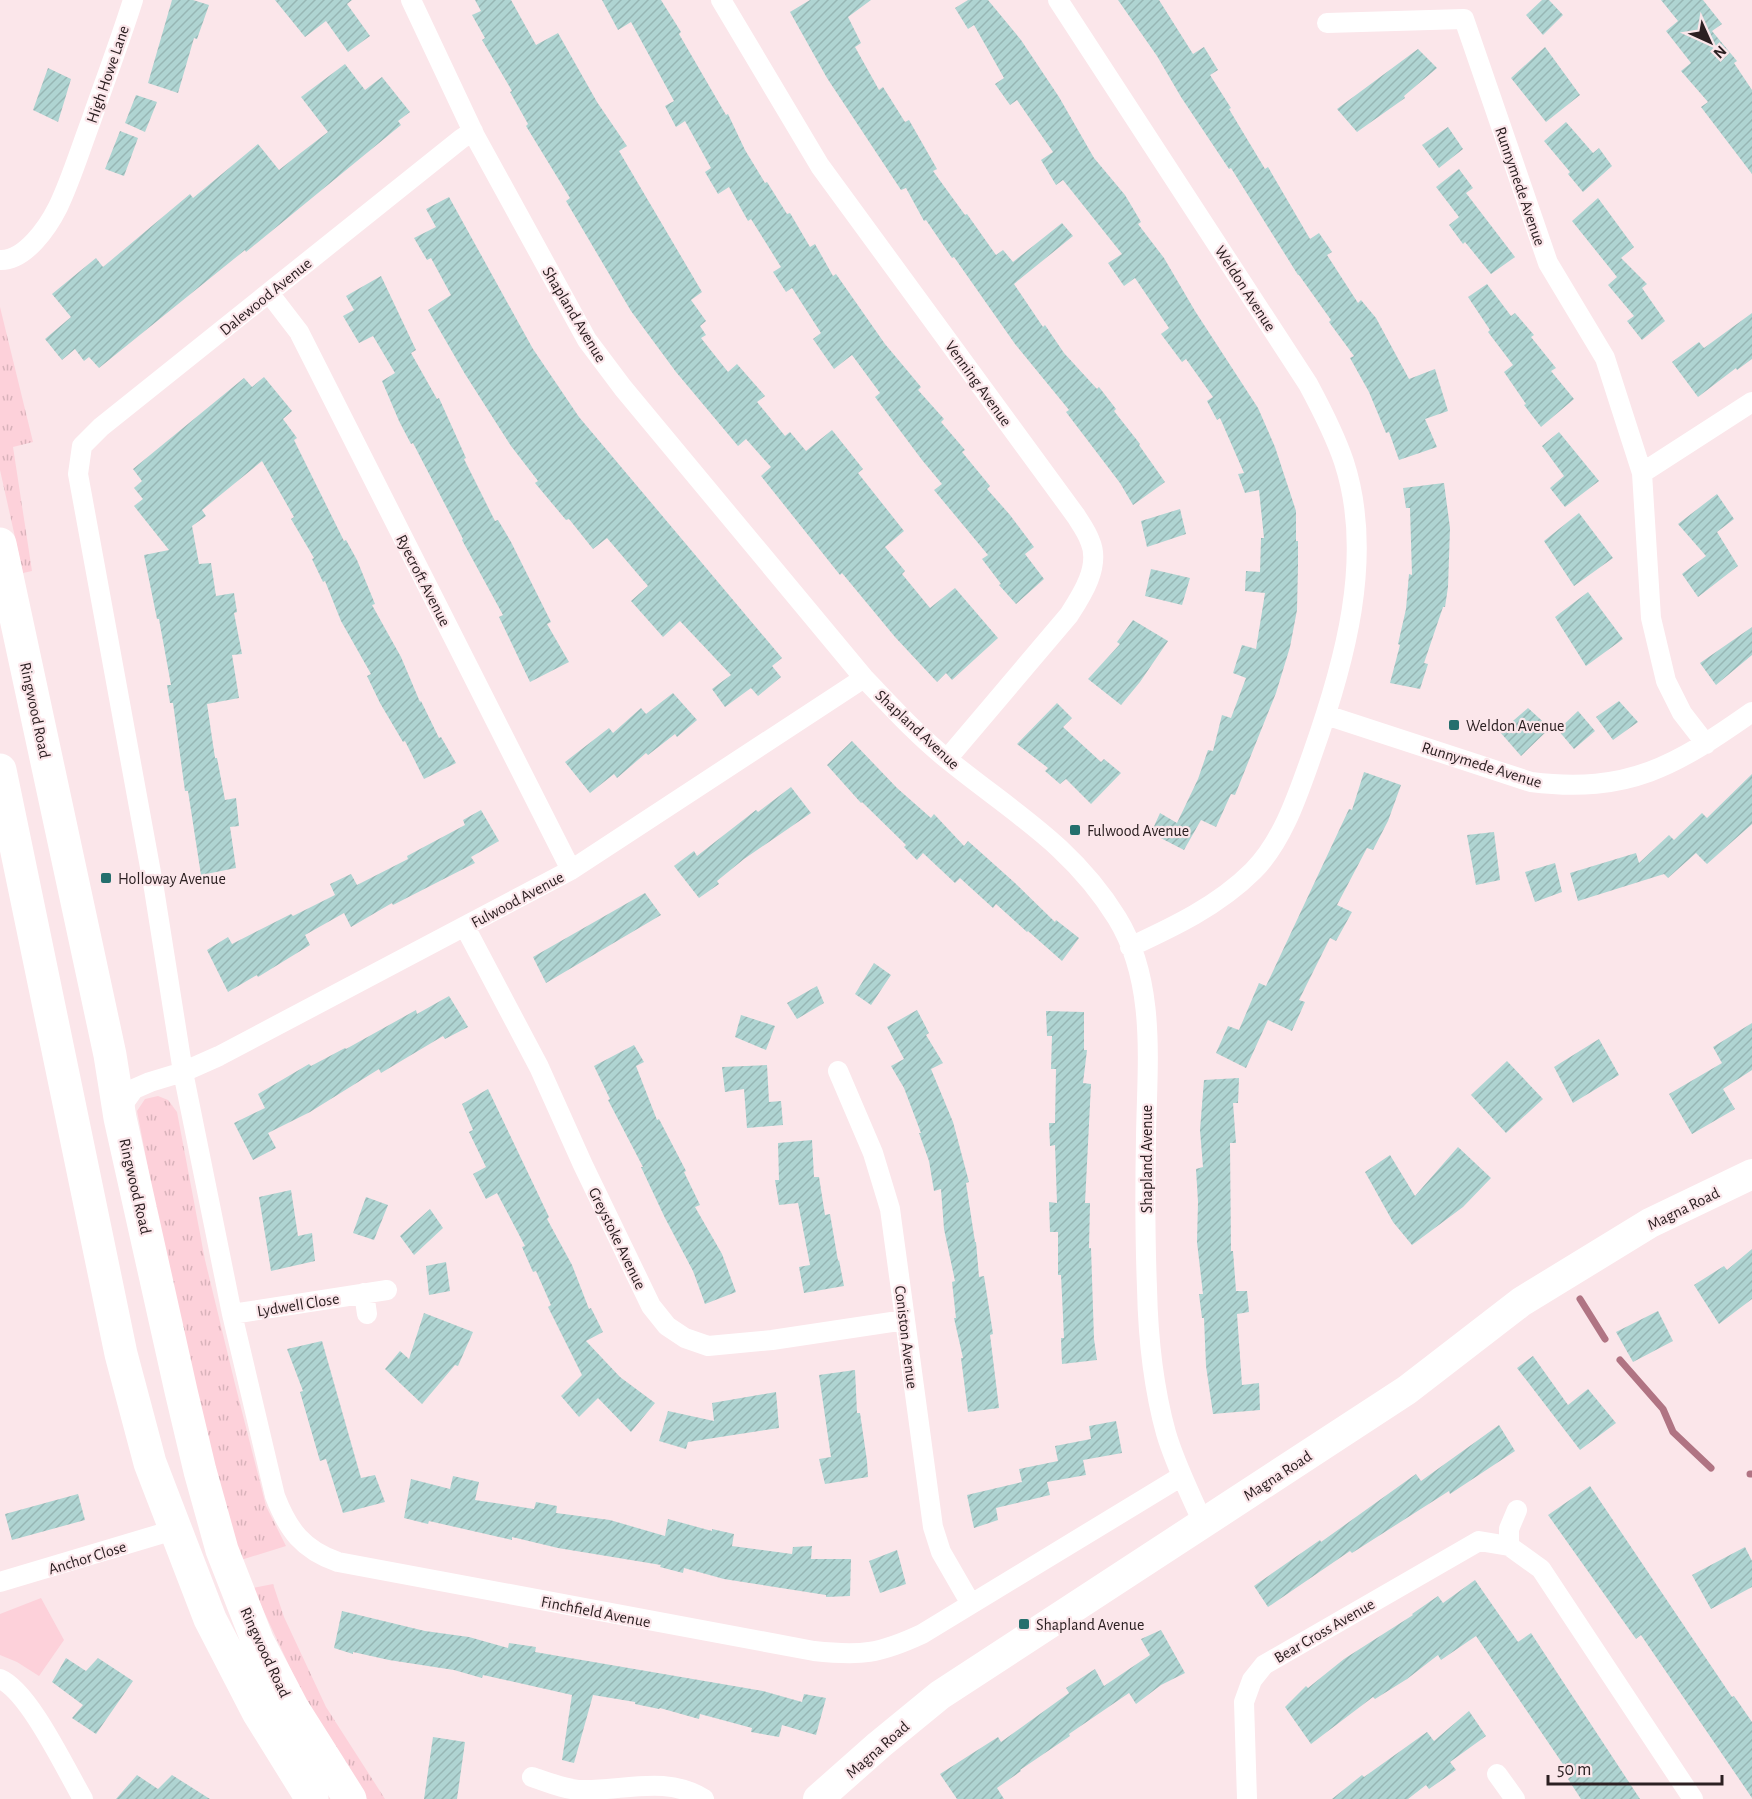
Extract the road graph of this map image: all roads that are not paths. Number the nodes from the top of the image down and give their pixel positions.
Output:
1 (133, 0) edge
2 (411, 0) edge
3 (721, 0) edge
4 (1058, 0) edge
5 (1327, 23) dead end
6 (473, 131) junction
7 (0, 260) edge
8 (269, 293) junction
9 (1752, 402) edge
10 (1642, 473) junction
11 (0, 544) edge
12 (864, 678) junction
13 (1752, 712) edge
14 (1326, 715) junction
15 (1706, 744) junction
16 (947, 759) junction
17 (0, 770) edge
18 (571, 870) junction
19 (465, 927) junction
20 (1130, 947) junction
21 (110, 1055) junction
22 (838, 1071) dead end
23 (183, 1072) junction
24 (150, 1082) junction
25 (120, 1118) junction
26 (1752, 1174) edge
27 (387, 1290) dead end
28 (364, 1293) junction
29 (232, 1314) junction
30 (367, 1314) dead end
31 (905, 1320) junction
32 (1182, 1476) junction
33 (1517, 1510) dead end
34 (1203, 1523) junction
35 (174, 1530) junction
36 (1509, 1546) junction
37 (0, 1582) edge
38 (971, 1604) junction
39 (0, 1679) edge
40 (1497, 1774) dead end
41 (532, 1777) dead end
42 (578, 1795) edge
43 (832, 1795) edge
44 (1510, 1798) edge
45 (83, 1799) edge
46 (312, 1799) edge
47 (350, 1799) edge
48 (704, 1799) edge
49 (1247, 1799) edge
50 (1693, 1799) edge

1 - 7 street, High Howe Lane
2 - 6 street, Shapland Avenue
3 - 16 street, Venning Avenue
4 - 14 street, Weldon Avenue
5 - 10 street, Runnymede Avenue
6 - 8 street, Dalewood Avenue
6 - 12 street, Shapland Avenue
8 - 18 street, Ryecroft Avenue
8 - 23 street, Dalewood Avenue
9 - 10 street
10 - 15 street, Runnymede Avenue
11 - 21 highway, Ringwood Road
12 - 16 street, Shapland Avenue
12 - 18 street, Fulwood Avenue
13 - 15 street, Runnymede Avenue
14 - 15 street, Runnymede Avenue
14 - 20 street, Weldon Avenue
16 - 20 street, Shapland Avenue
17 - 35 highway, Ringwood Road
18 - 19 street, Fulwood Avenue
19 - 23 street, Fulwood Avenue
19 - 31 street, Greystoke Avenue
20 - 32 street, Shapland Avenue
21 - 24 street
21 - 25 highway, Ringwood Road
22 - 31 street, Coniston Avenue
23 - 24 street, Fulwood Avenue
23 - 29 street
24 - 25 street, Fulwood Avenue
25 - 47 highway, Ringwood Road
26 - 34 main road, Magna Road
27 - 28 street, Lydwell Close
28 - 29 street, Lydwell Close
28 - 30 street
29 - 38 street, Finchfield Avenue
31 - 38 street, Coniston Avenue
32 - 34 street, Shapland Avenue
32 - 38 street
33 - 36 street
34 - 43 main road, Magna Road
35 - 37 street, Anchor Close
35 - 46 highway, Ringwood Road
36 - 49 street, Bear Cross Avenue
36 - 50 street, Bear Cross Avenue
39 - 45 street
40 - 44 street
41 - 42 street
42 - 48 street

